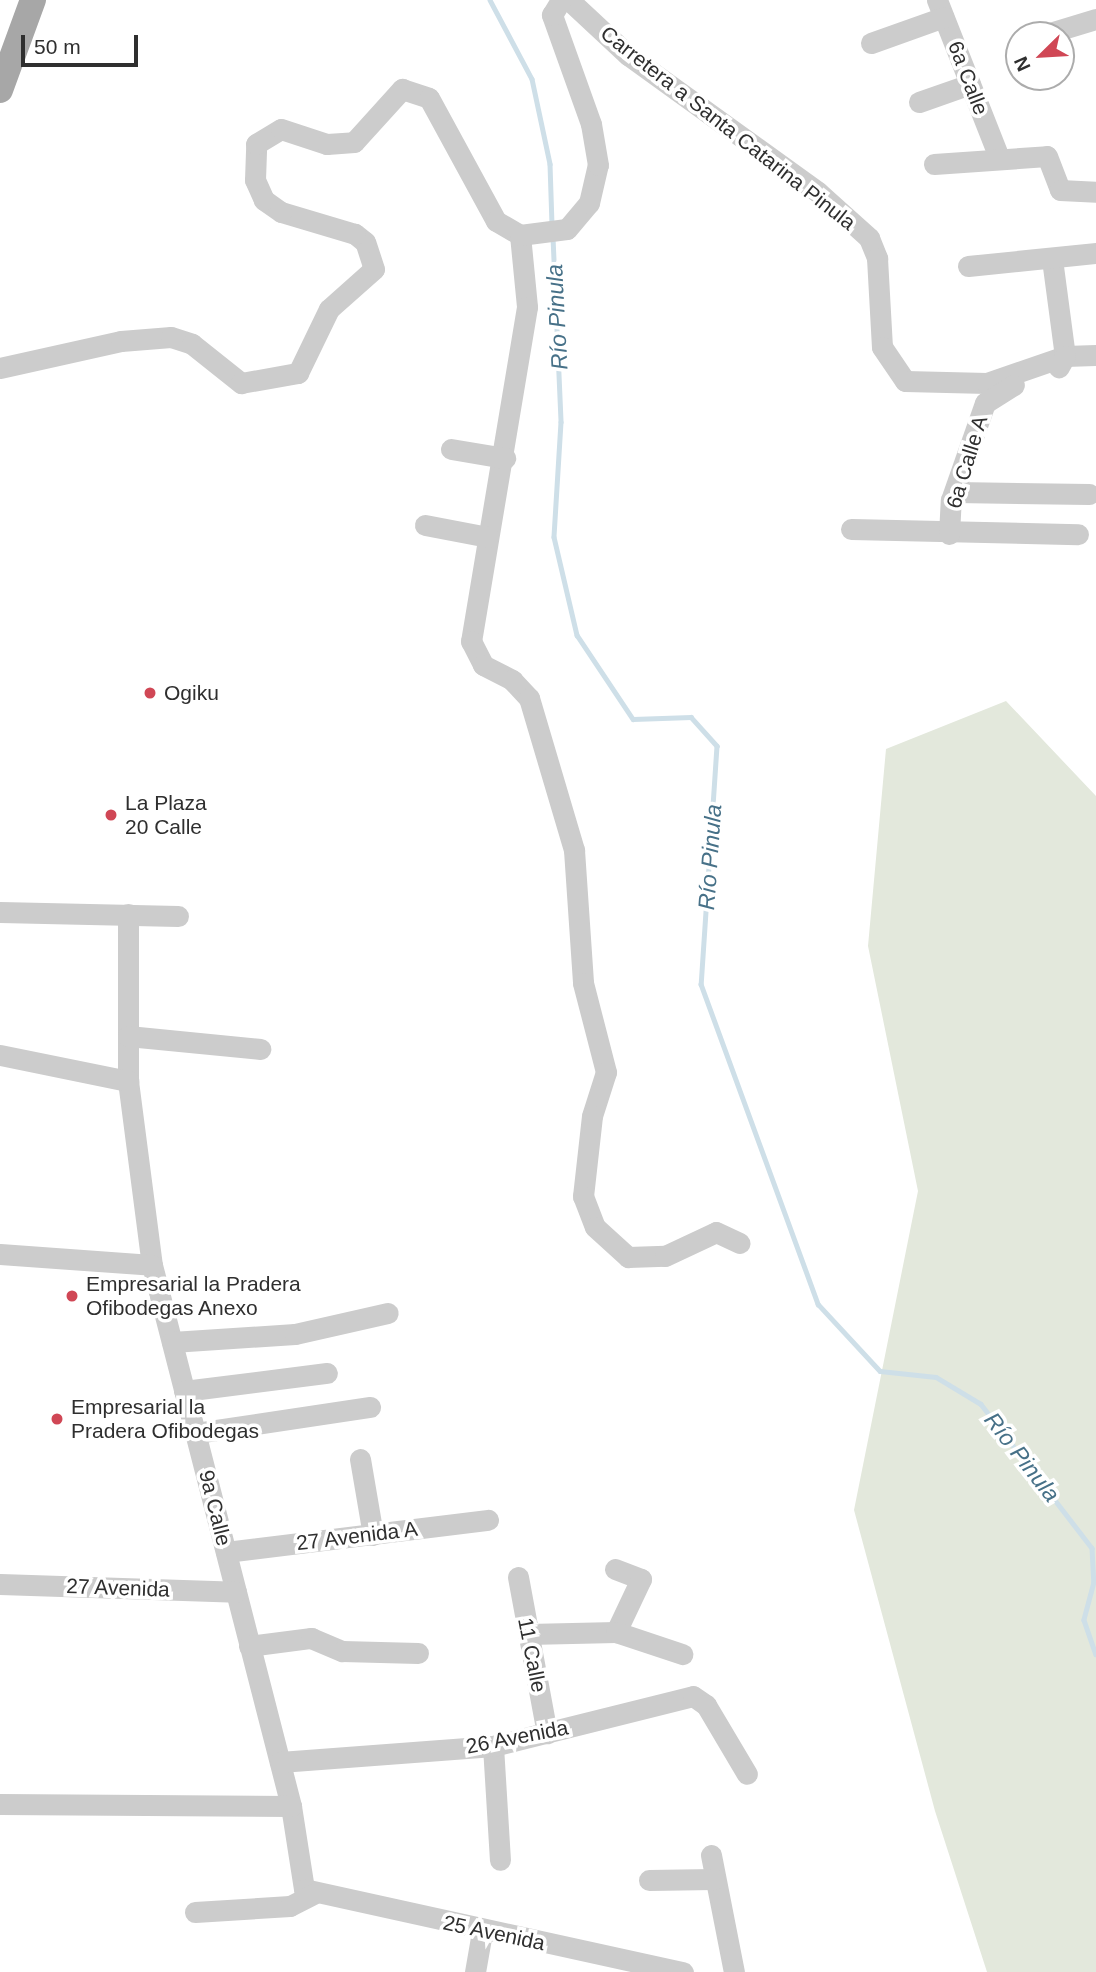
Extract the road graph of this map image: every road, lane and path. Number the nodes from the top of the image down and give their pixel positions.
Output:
1 (33, 0) edge
2 (561, 0) edge
3 (569, 0) edge
4 (940, 9) edge
5 (1096, 19) edge
6 (1075, 25) edge
7 (872, 43) dead end
8 (970, 84) junction
9 (0, 90) edge
10 (919, 102) dead end
11 (999, 157) junction
12 (934, 164) dead end
13 (1096, 192) edge
14 (528, 234) junction
15 (1096, 253) edge
16 (1052, 259) junction
17 (968, 266) dead end
18 (1096, 355) edge
19 (1065, 356) junction
20 (0, 368) edge
21 (451, 449) dead end
22 (505, 458) junction
23 (954, 492) junction
24 (1089, 494) dead end
25 (425, 525) dead end
26 (850, 529) dead end
27 (949, 534) junction
28 (1078, 534) dead end
29 (488, 537) junction
30 (0, 912) edge
31 (128, 914) junction
32 (178, 916) dead end
33 (128, 1036) junction
34 (260, 1049) dead end
35 (0, 1055) edge
36 (128, 1081) junction
37 (740, 1243) dead end
38 (0, 1254) edge
39 (152, 1265) junction
40 (387, 1313) dead end
41 (172, 1342) junction
42 (327, 1373) dead end
43 (184, 1391) junction
44 (369, 1407) dead end
45 (196, 1433) junction
46 (360, 1459) dead end
47 (488, 1520) dead end
48 (373, 1535) junction
49 (226, 1552) junction
50 (615, 1569) dead end
51 (518, 1577) dead end
52 (0, 1584) edge
53 (236, 1592) junction
54 (616, 1632) junction
55 (528, 1634) junction
56 (249, 1646) junction
57 (418, 1653) dead end
58 (682, 1654) dead end
59 (547, 1733) junction
60 (493, 1746) junction
61 (279, 1762) junction
62 (747, 1774) dead end
63 (0, 1804) edge
64 (291, 1806) junction
65 (711, 1854) dead end
66 (500, 1860) dead end
67 (714, 1879) junction
68 (649, 1880) dead end
69 (310, 1892) junction
70 (195, 1912) dead end
71 (482, 1932) junction
72 (475, 1972) edge
73 (683, 1972) edge
74 (734, 1972) edge

1 - 9 main road
2 - 14 street
3 - 19 street, Carretera a Santa Catarina Pinula
4 - 7 street
4 - 8 street, 6a Calle
5 - 6 street
8 - 10 street
8 - 11 street, 6a Calle
11 - 12 street
11 - 13 street
14 - 20 street
14 - 22 street
15 - 16 street
16 - 17 street
16 - 19 street
18 - 19 street, Carretera a Santa Catarina Pinula
19 - 23 street, 6a Calle A
21 - 22 street
22 - 29 street
23 - 24 street
23 - 27 street, 6a Calle A
25 - 29 street
26 - 27 street
27 - 28 street
29 - 37 street
30 - 31 street
31 - 32 street
31 - 33 street, 9a Calle
33 - 34 street
33 - 36 street, 9a Calle
35 - 36 street
36 - 39 street, 9a Calle
38 - 39 street
39 - 41 street, 9a Calle
40 - 41 street
41 - 43 street, 9a Calle
42 - 43 street
43 - 45 street, 9a Calle
44 - 45 street
45 - 49 street, 9a Calle
46 - 48 street
47 - 48 street, 27 Avenida A
48 - 49 street, 27 Avenida A
49 - 53 street, 9a Calle
50 - 54 street
51 - 55 street, 11 Calle
52 - 53 street, 27 Avenida
53 - 56 street, 9a Calle
54 - 55 street
54 - 58 street
55 - 59 street, 11 Calle
56 - 57 street
56 - 61 street, 9a Calle
59 - 60 street, 26 Avenida
59 - 62 street, 26 Avenida
60 - 61 street, 26 Avenida
60 - 66 street
61 - 64 street, 9a Calle
63 - 64 street
64 - 69 street, 9a Calle
65 - 67 street
67 - 68 street
67 - 74 street
69 - 70 street
69 - 71 street, 25 Avenida
71 - 72 street
71 - 73 street, 25 Avenida

